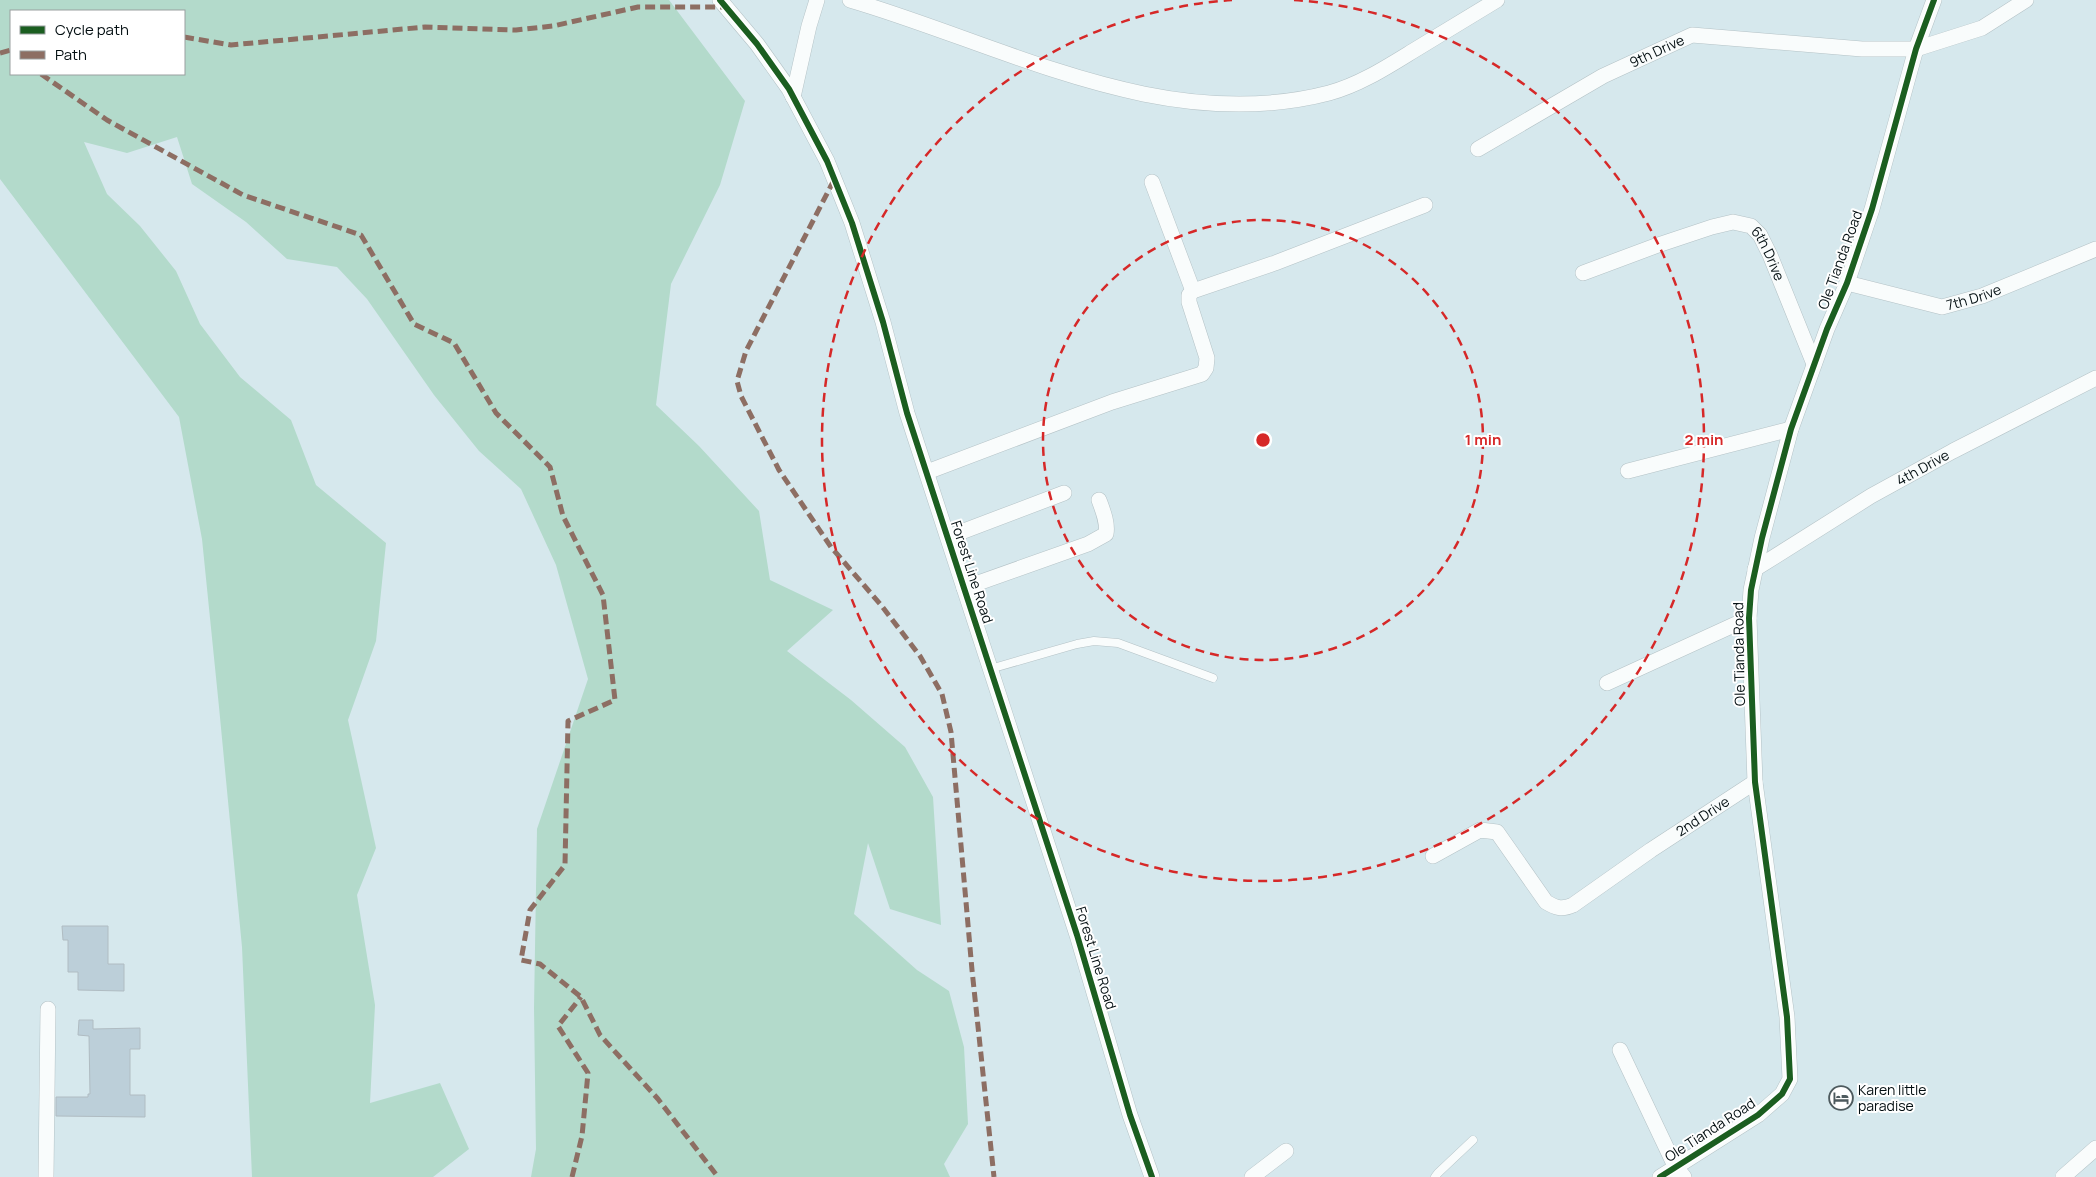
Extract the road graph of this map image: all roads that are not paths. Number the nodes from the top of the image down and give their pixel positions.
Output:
1 (720, 0) edge
2 (817, 0) edge
3 (850, 0) edge
4 (1497, 0) edge
5 (1934, 0) edge
6 (2026, 0) edge
7 (1916, 49) junction
8 (793, 98) junction
9 (1478, 149) dead end
10 (1152, 182) dead end
11 (1425, 204) dead end
12 (2096, 249) edge
13 (1583, 273) dead end
14 (1847, 283) junction
15 (1193, 291) junction
16 (1814, 364) junction
17 (2096, 378) edge
18 (1791, 429) junction
19 (1628, 471) dead end
20 (927, 472) junction
21 (1064, 493) dead end
22 (1099, 500) dead end
23 (948, 537) junction
24 (1755, 569) junction
25 (964, 588) junction
26 (1749, 618) junction
27 (990, 669) junction
28 (1214, 678) dead end
29 (1607, 683) dead end
30 (1755, 782) junction
31 (1433, 856) dead end
32 (48, 1009) dead end
33 (1620, 1050) dead end
34 (1473, 1140) dead end
35 (2096, 1148) edge
36 (1286, 1151) dead end
37 (1680, 1172) edge
38 (46, 1177) edge
39 (1152, 1177) edge
40 (1252, 1177) edge
41 (1435, 1177) edge
42 (1660, 1177) edge
43 (2063, 1177) edge

1 - 8 street, Forest Line Road
2 - 8 street
3 - 4 street
5 - 7 street, Ole Tianda Road
6 - 7 street, 9th Drive
7 - 9 street, 9th Drive
7 - 14 street, Ole Tianda Road
8 - 20 street, Forest Line Road
10 - 15 street
11 - 15 street
12 - 14 street, 7th Drive
13 - 16 street, 6th Drive
14 - 16 street, Ole Tianda Road
15 - 20 street
16 - 18 street, Ole Tianda Road
17 - 24 street, 4th Drive
18 - 19 street
18 - 24 street, Ole Tianda Road
20 - 23 street, Forest Line Road
21 - 23 street
22 - 25 street
23 - 25 street, Forest Line Road
24 - 26 street, Ole Tianda Road
25 - 27 street, Forest Line Road
26 - 29 street
26 - 30 street, Ole Tianda Road
27 - 28 lane
27 - 39 street, Forest Line Road
30 - 31 street, 2nd Drive
30 - 37 street, Ole Tianda Road
32 - 38 street
33 - 37 street
34 - 41 lane
35 - 43 street
36 - 40 street
37 - 42 street, Ole Tianda Road

